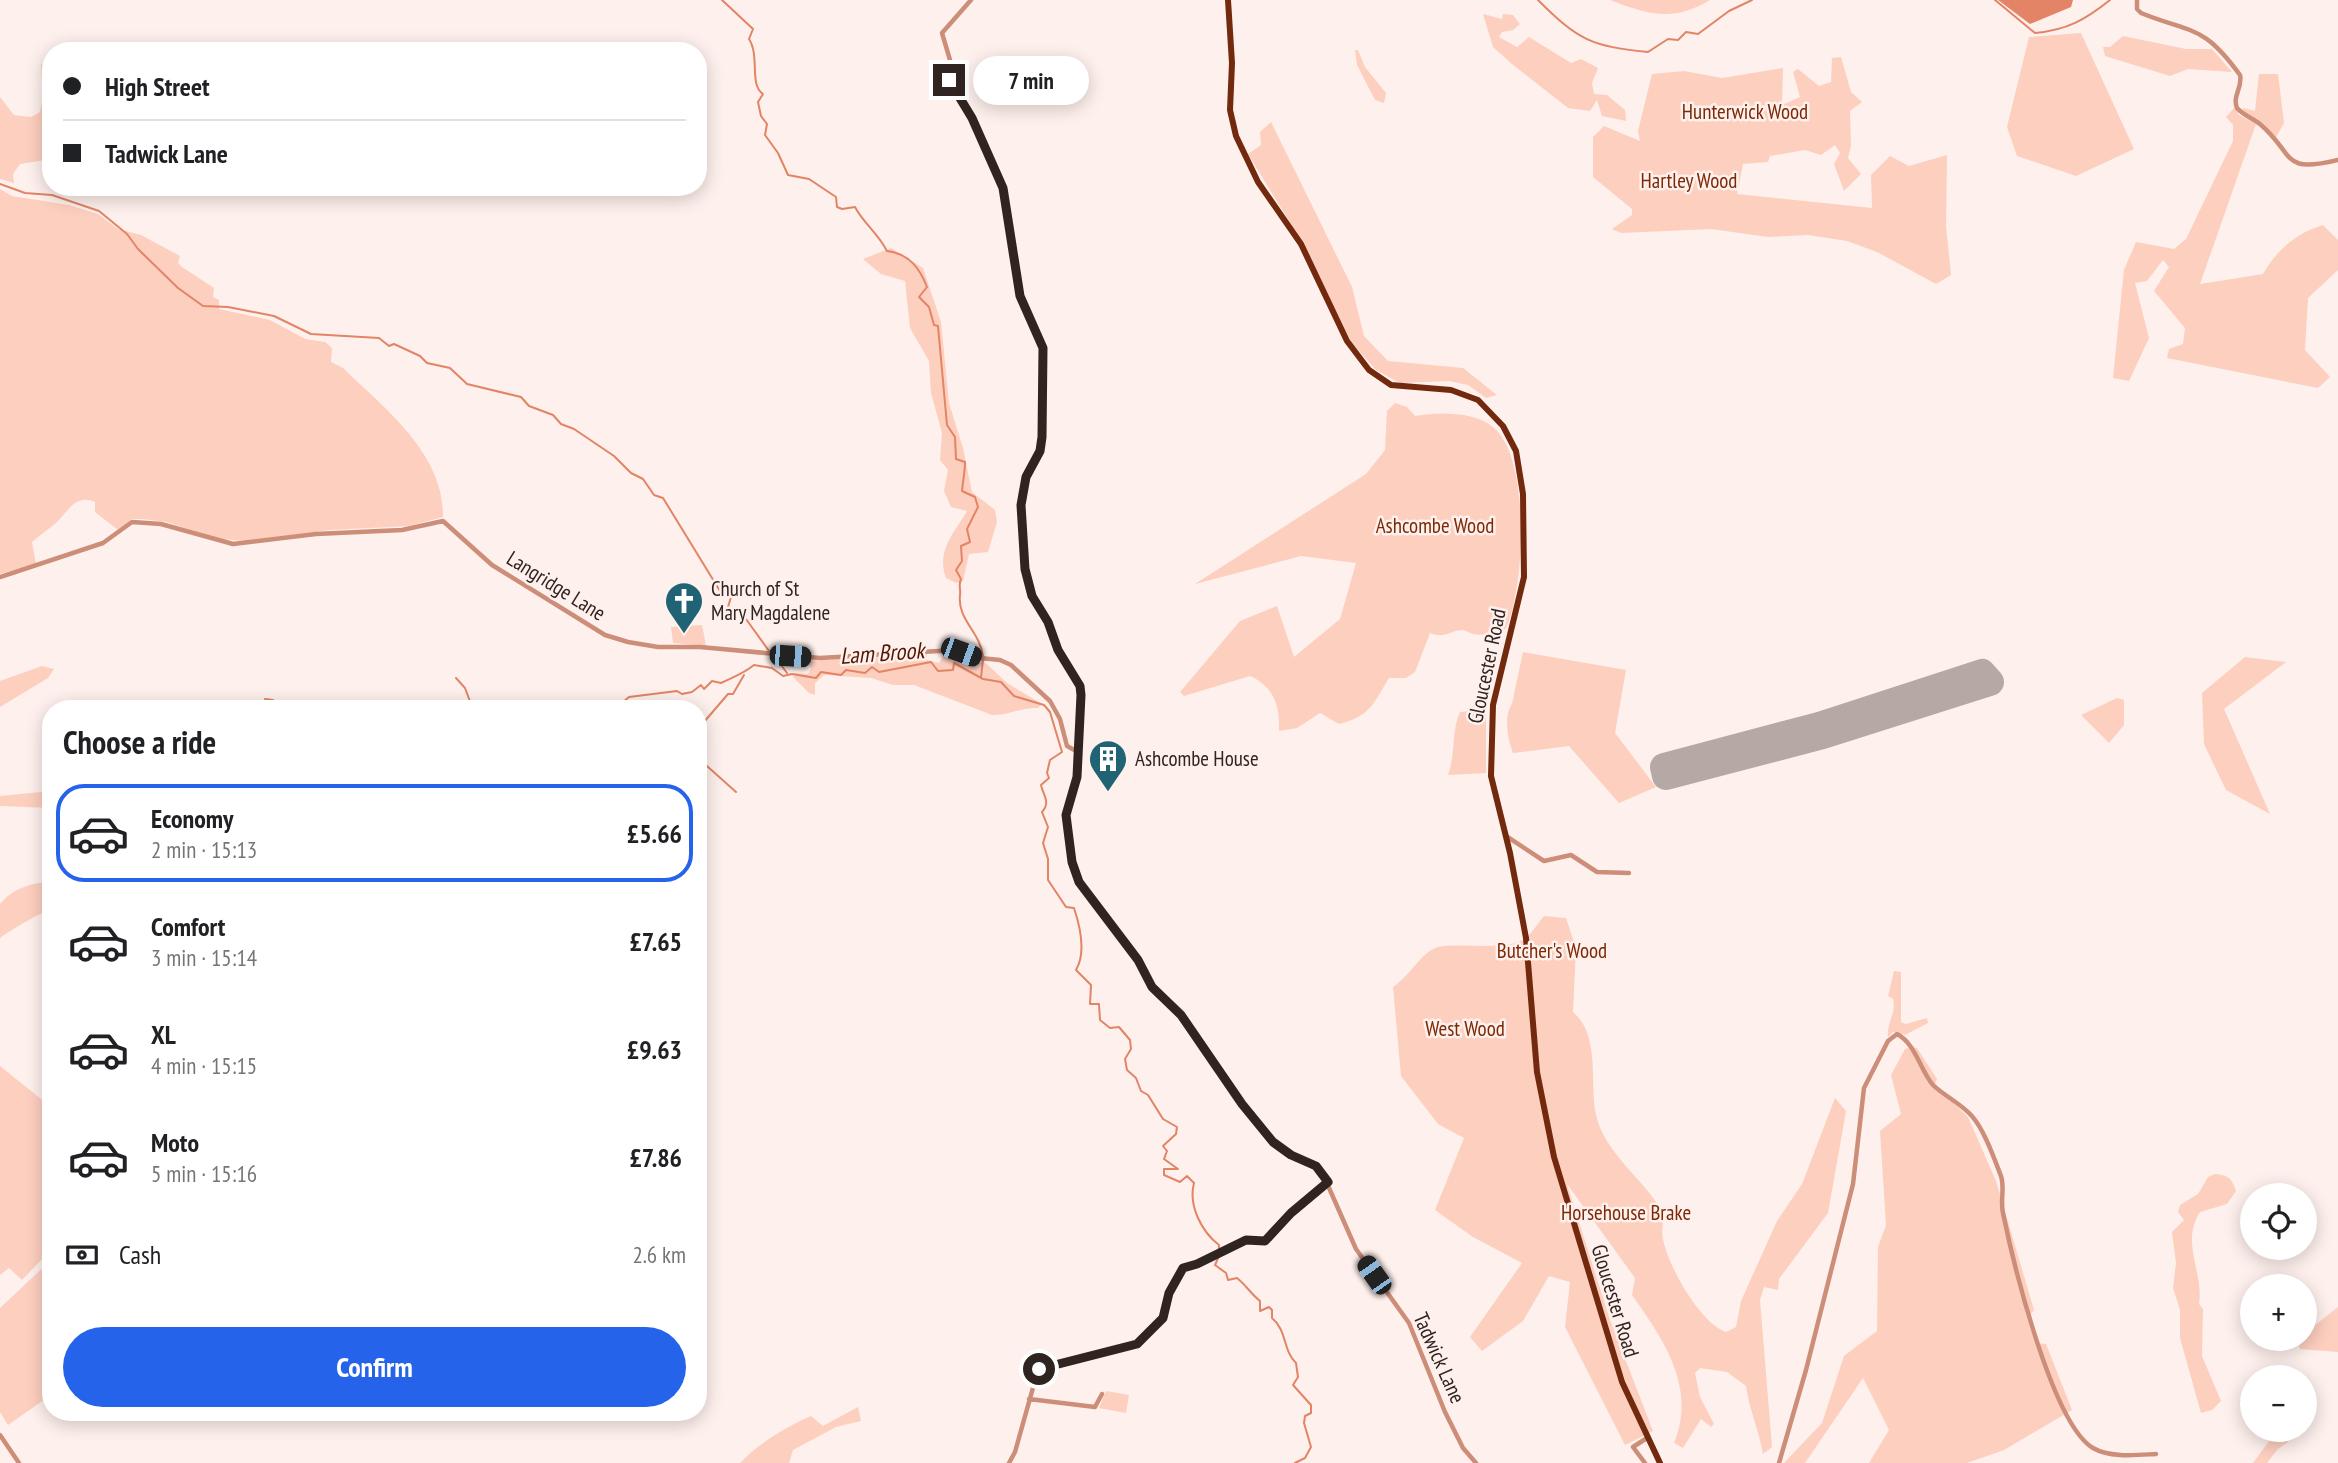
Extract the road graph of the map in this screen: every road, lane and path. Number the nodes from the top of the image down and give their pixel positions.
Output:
1 (971, 0) edge
2 (1228, 0) edge
3 (2137, 0) edge
4 (2338, 160) edge
5 (0, 577) edge
6 (1078, 752) junction
7 (1506, 836) junction
8 (1629, 873) dead end
9 (1328, 1182) junction
10 (1102, 1394) dead end
11 (1029, 1399) junction
12 (0, 1435) edge
13 (1647, 1438) junction
14 (2156, 1454) dead end
15 (19, 1463) edge
16 (1009, 1463) edge
17 (1476, 1463) edge
18 (1645, 1463) edge
19 (1660, 1463) edge
20 (1779, 1463) edge

1 - 6 street, Tadwick Lane
2 - 7 highway, Gloucester Road
3 - 4 street
5 - 6 street, Langridge Lane
6 - 9 street, Tadwick Lane
7 - 8 street
7 - 13 highway, Gloucester Road
9 - 11 street
9 - 17 street, Tadwick Lane
10 - 11 street
11 - 16 street
12 - 15 street
13 - 18 street
13 - 19 highway, Gloucester Road
14 - 20 street

